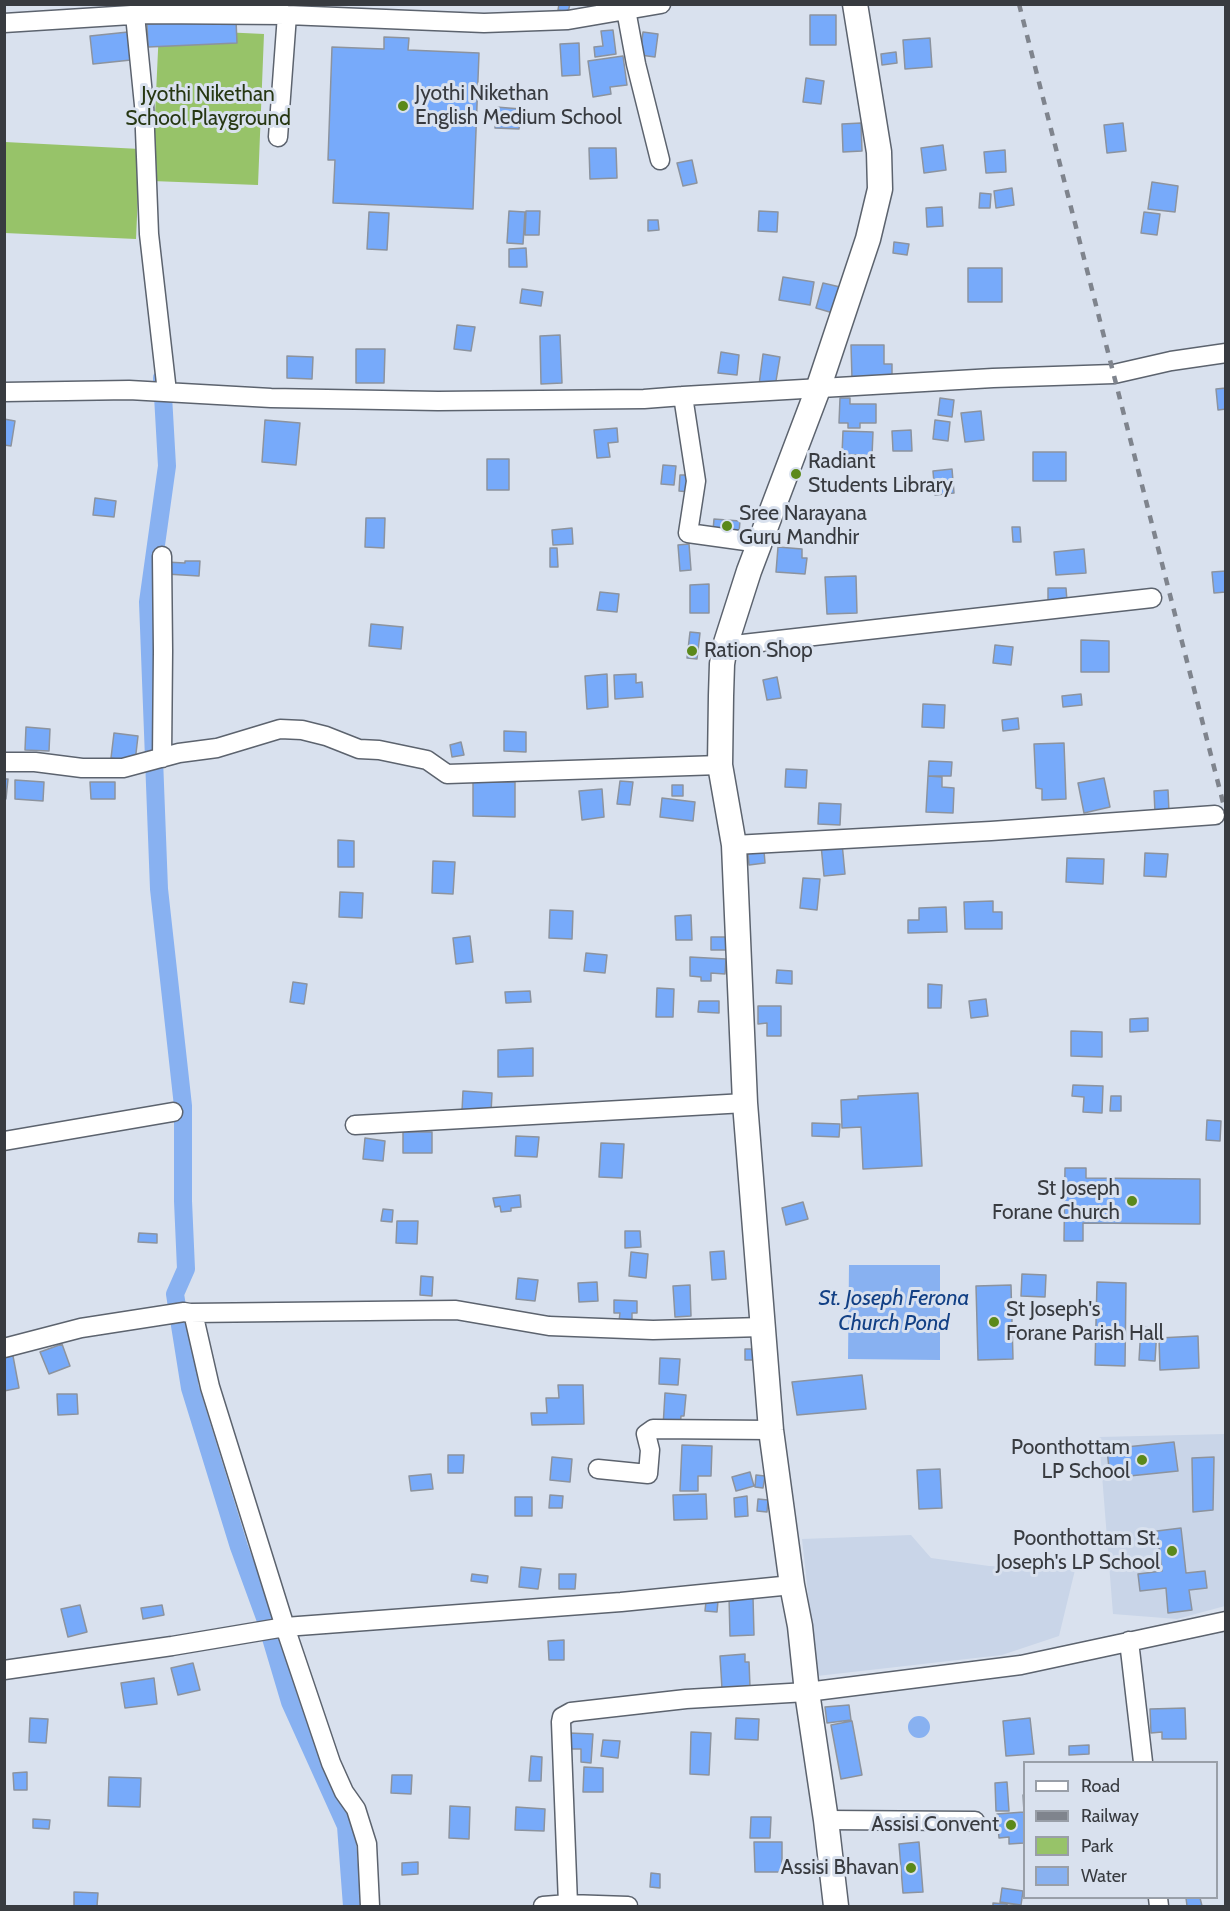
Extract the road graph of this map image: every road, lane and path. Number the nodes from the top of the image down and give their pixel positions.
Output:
1 (662, 4) edge
2 (855, 4) edge
3 (626, 10) junction
4 (141, 14) junction
5 (287, 15) junction
6 (4, 23) edge
7 (278, 137) dead end
8 (660, 160) dead end
9 (1226, 353) edge
10 (818, 389) junction
11 (4, 392) edge
12 (163, 392) junction
13 (683, 396) junction
14 (760, 543) junction
15 (162, 556) dead end
16 (1152, 598) dead end
17 (725, 646) junction
18 (153, 760) junction
19 (4, 762) edge
20 (720, 765) junction
21 (1215, 815) dead end
22 (734, 845) junction
23 (745, 1103) junction
24 (167, 1113) dead end
25 (355, 1125) dead end
26 (4, 1142) edge
27 (196, 1318) junction
28 (762, 1327) junction
29 (4, 1348) edge
30 (771, 1430) junction
31 (598, 1469) dead end
32 (792, 1585) junction
33 (1226, 1621) edge
34 (280, 1628) junction
35 (1129, 1641) junction
36 (4, 1670) edge
37 (807, 1692) junction
38 (1143, 1761) edge
39 (826, 1820) junction
40 (975, 1821) dead end
41 (568, 1904) junction
42 (370, 1906) edge
43 (543, 1906) edge
44 (628, 1906) edge
45 (836, 1906) edge

1 - 3 street
2 - 10 main road
3 - 5 street
3 - 8 street
4 - 5 street
4 - 6 street
4 - 12 street
5 - 7 street
9 - 10 street
10 - 13 street
10 - 14 main road
11 - 12 street
12 - 13 street
13 - 14 street
14 - 17 main road
15 - 18 street
16 - 17 street
17 - 20 main road
18 - 19 street
18 - 20 street
20 - 22 main road
21 - 22 street
22 - 23 main road
23 - 25 street
23 - 28 main road
24 - 26 street
27 - 28 street
27 - 29 street
27 - 34 street
28 - 30 main road
30 - 31 street
30 - 32 main road
32 - 34 street
32 - 37 main road
33 - 35 street
34 - 36 street
34 - 42 street
35 - 37 street
35 - 38 street
37 - 39 main road
37 - 41 street
39 - 40 street
39 - 45 main road
41 - 43 street
41 - 44 street

